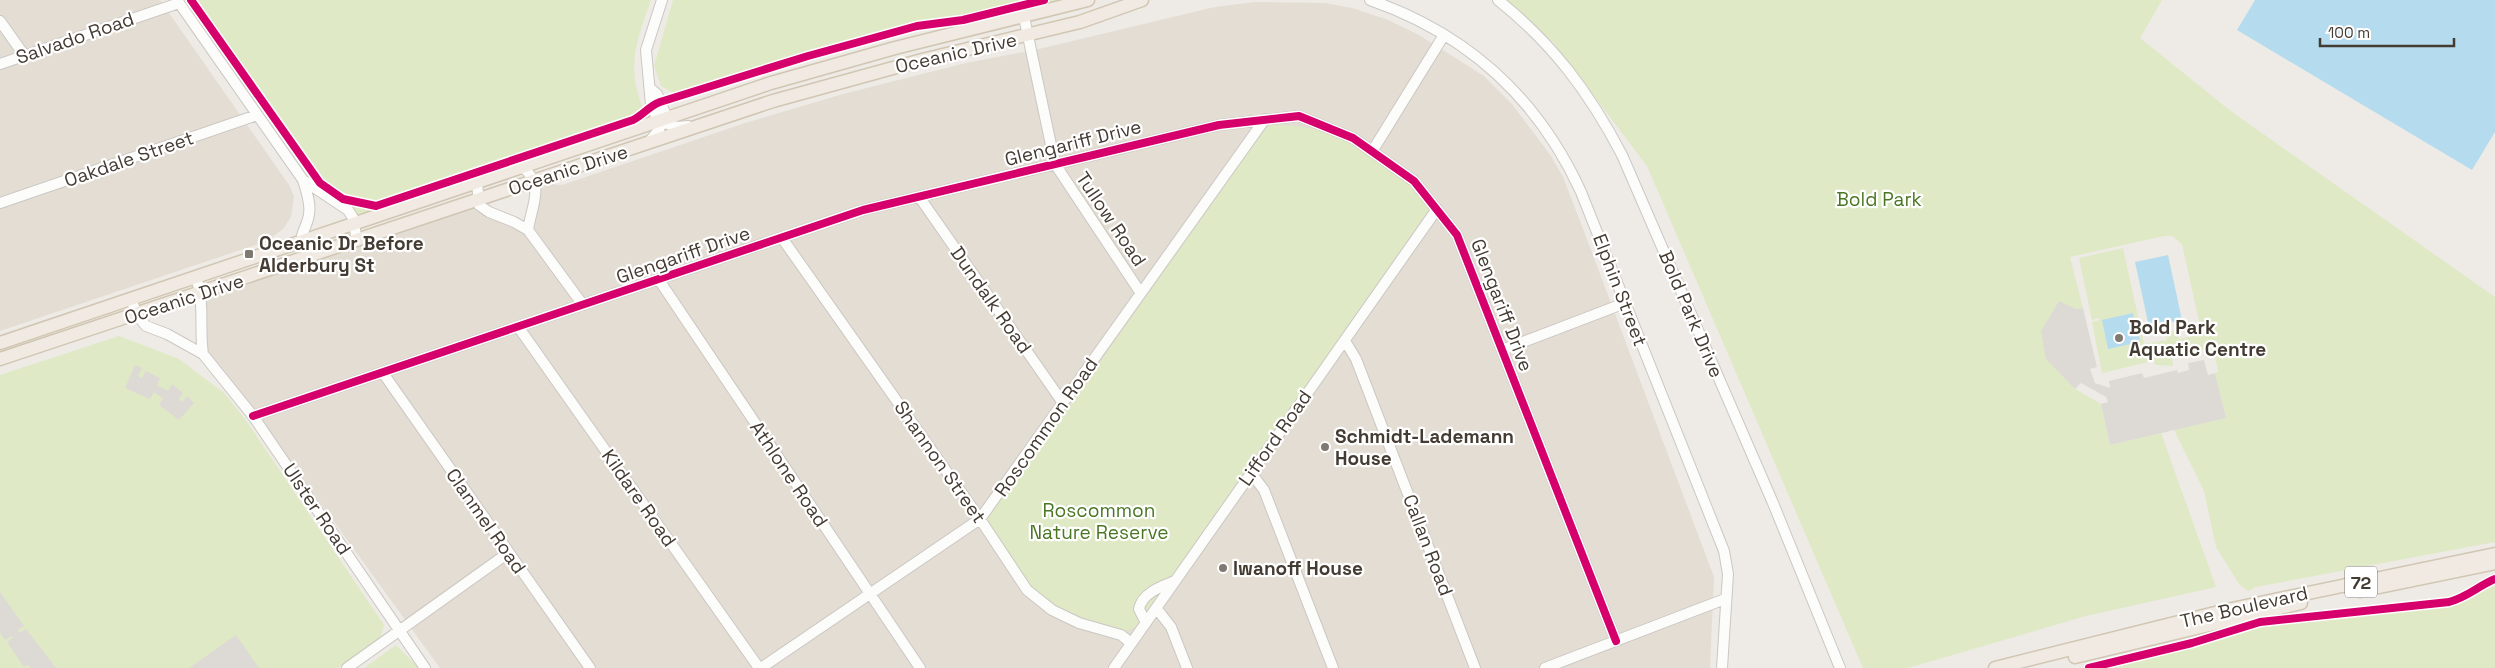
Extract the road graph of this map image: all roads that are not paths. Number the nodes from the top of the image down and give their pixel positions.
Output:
1 (662, 0) edge
2 (1088, 0) edge
3 (1142, 0) edge
4 (1370, 0) edge
5 (1498, 0) edge
6 (178, 2) edge
7 (1024, 17) junction
8 (0, 21) edge
9 (1444, 35) junction
10 (1028, 36) junction
11 (24, 56) junction
12 (0, 64) edge
13 (257, 115) junction
14 (1265, 119) junction
15 (661, 122) junction
16 (708, 123) junction
17 (648, 143) junction
18 (1373, 150) junction
19 (1055, 164) junction
20 (522, 167) junction
21 (303, 180) junction
22 (534, 180) junction
23 (478, 182) junction
24 (920, 198) junction
25 (478, 200) junction
26 (0, 203) edge
27 (1437, 209) junction
28 (355, 224) junction
29 (528, 230) junction
30 (782, 238) junction
31 (302, 241) junction
32 (357, 241) junction
33 (312, 256) junction
34 (196, 277) junction
35 (659, 280) junction
36 (1140, 292) junction
37 (201, 294) junction
38 (131, 299) junction
39 (1625, 303) junction
40 (584, 305) junction
41 (137, 315) junction
42 (519, 328) junction
43 (1345, 341) junction
44 (0, 343) edge
45 (1502, 350) junction
46 (203, 354) junction
47 (0, 359) edge
48 (383, 373) junction
49 (1063, 403) junction
50 (253, 416) junction
51 (1251, 473) junction
52 (980, 519) junction
53 (508, 553) junction
54 (2495, 554) edge
55 (2495, 564) edge
56 (1176, 581) junction
57 (869, 595) junction
58 (1725, 598) junction
59 (1157, 609) junction
60 (1146, 623) junction
61 (399, 630) junction
62 (1616, 641) junction
63 (1131, 643) junction
64 (1839, 663) edge
65 (347, 668) edge
66 (425, 668) edge
67 (590, 668) edge
68 (760, 668) edge
69 (920, 668) edge
70 (1114, 668) edge
71 (1187, 668) edge
72 (1334, 668) edge
73 (1475, 668) edge
74 (1545, 668) edge
75 (1722, 668) edge
76 (1846, 668) edge
77 (1995, 668) edge
78 (2029, 668) edge

1 - 15 street
2 - 7 main road, Oceanic Drive
3 - 10 main road, Oceanic Drive
4 - 9 street, Elphin Street
5 - 64 street, Bold Park Drive
6 - 11 street, Salvado Road
6 - 13 street
7 - 10 street, Tullow Road
7 - 15 main road, Oceanic Drive
8 - 11 street
9 - 18 street
9 - 39 street, Elphin Street
10 - 16 main road, Oceanic Drive
10 - 19 street, Tullow Road
11 - 12 street, Salvado Road
13 - 21 street
13 - 26 street, Oakdale Street
14 - 18 street, Glengariff Drive
14 - 19 street, Glengariff Drive
14 - 36 street, Roscommon Road
15 - 16 street
15 - 17 street
15 - 20 main road, Oceanic Drive
16 - 17 main road, Oceanic Drive
17 - 22 main road, Oceanic Drive
18 - 27 street, Glengariff Drive
19 - 24 street, Glengariff Drive
19 - 36 street, Tullow Road
20 - 22 street
20 - 23 main road, Oceanic Drive
21 - 28 street
21 - 31 street
22 - 25 main road, Oceanic Drive
22 - 29 street
23 - 25 street
23 - 28 main road, Oceanic Drive
24 - 30 street, Glengariff Drive
24 - 49 street, Dundalk Road
25 - 29 street
25 - 32 main road, Oceanic Drive
27 - 43 street, Lifford Road
27 - 45 street, Glengariff Drive
28 - 31 main road, Oceanic Drive
28 - 32 street
29 - 40 street
30 - 35 street, Glengariff Drive
30 - 52 street, Shannon Street
31 - 33 street
31 - 34 main road, Oceanic Drive
32 - 33 main road, Oceanic Drive
33 - 37 main road, Oceanic Drive
34 - 37 street
34 - 38 main road, Oceanic Drive
35 - 40 street, Glengariff Drive
35 - 57 street, Athlone Road
36 - 49 street, Roscommon Road
37 - 41 main road, Oceanic Drive
37 - 46 street
38 - 41 street
38 - 44 main road, Oceanic Drive
39 - 45 street
39 - 58 street, Elphin Street
40 - 42 street, Glengariff Drive
41 - 46 street, Ulster Road
41 - 47 main road, Oceanic Drive
42 - 48 street, Glengariff Drive
42 - 68 street, Kildare Road
43 - 51 street, Lifford Road
43 - 73 street, Callan Road
45 - 62 street, Glengariff Drive
46 - 50 street, Ulster Road
48 - 50 street, Glengariff Drive
48 - 53 street, Clanmel Road
49 - 52 street, Roscommon Road
50 - 61 street, Ulster Road
51 - 56 street, Lifford Road
51 - 72 street
52 - 57 street, Roscommon Road
52 - 63 street, Shannon Street
53 - 61 street
53 - 67 street, Clanmel Road
54 - 77 main road, The Boulevard / 72
55 - 78 main road, The Boulevard / 72
56 - 59 street, Lifford Road
56 - 60 street
57 - 68 street, Roscommon Road
57 - 69 street, Athlone Road
58 - 62 street
58 - 75 street, Elphin Street
59 - 60 street, Lifford Road
59 - 71 street
60 - 63 street, Lifford Road
61 - 65 street
61 - 66 street, Ulster Road
62 - 74 street
63 - 70 street, Lifford Road
64 - 76 street, Bold Park Drive

